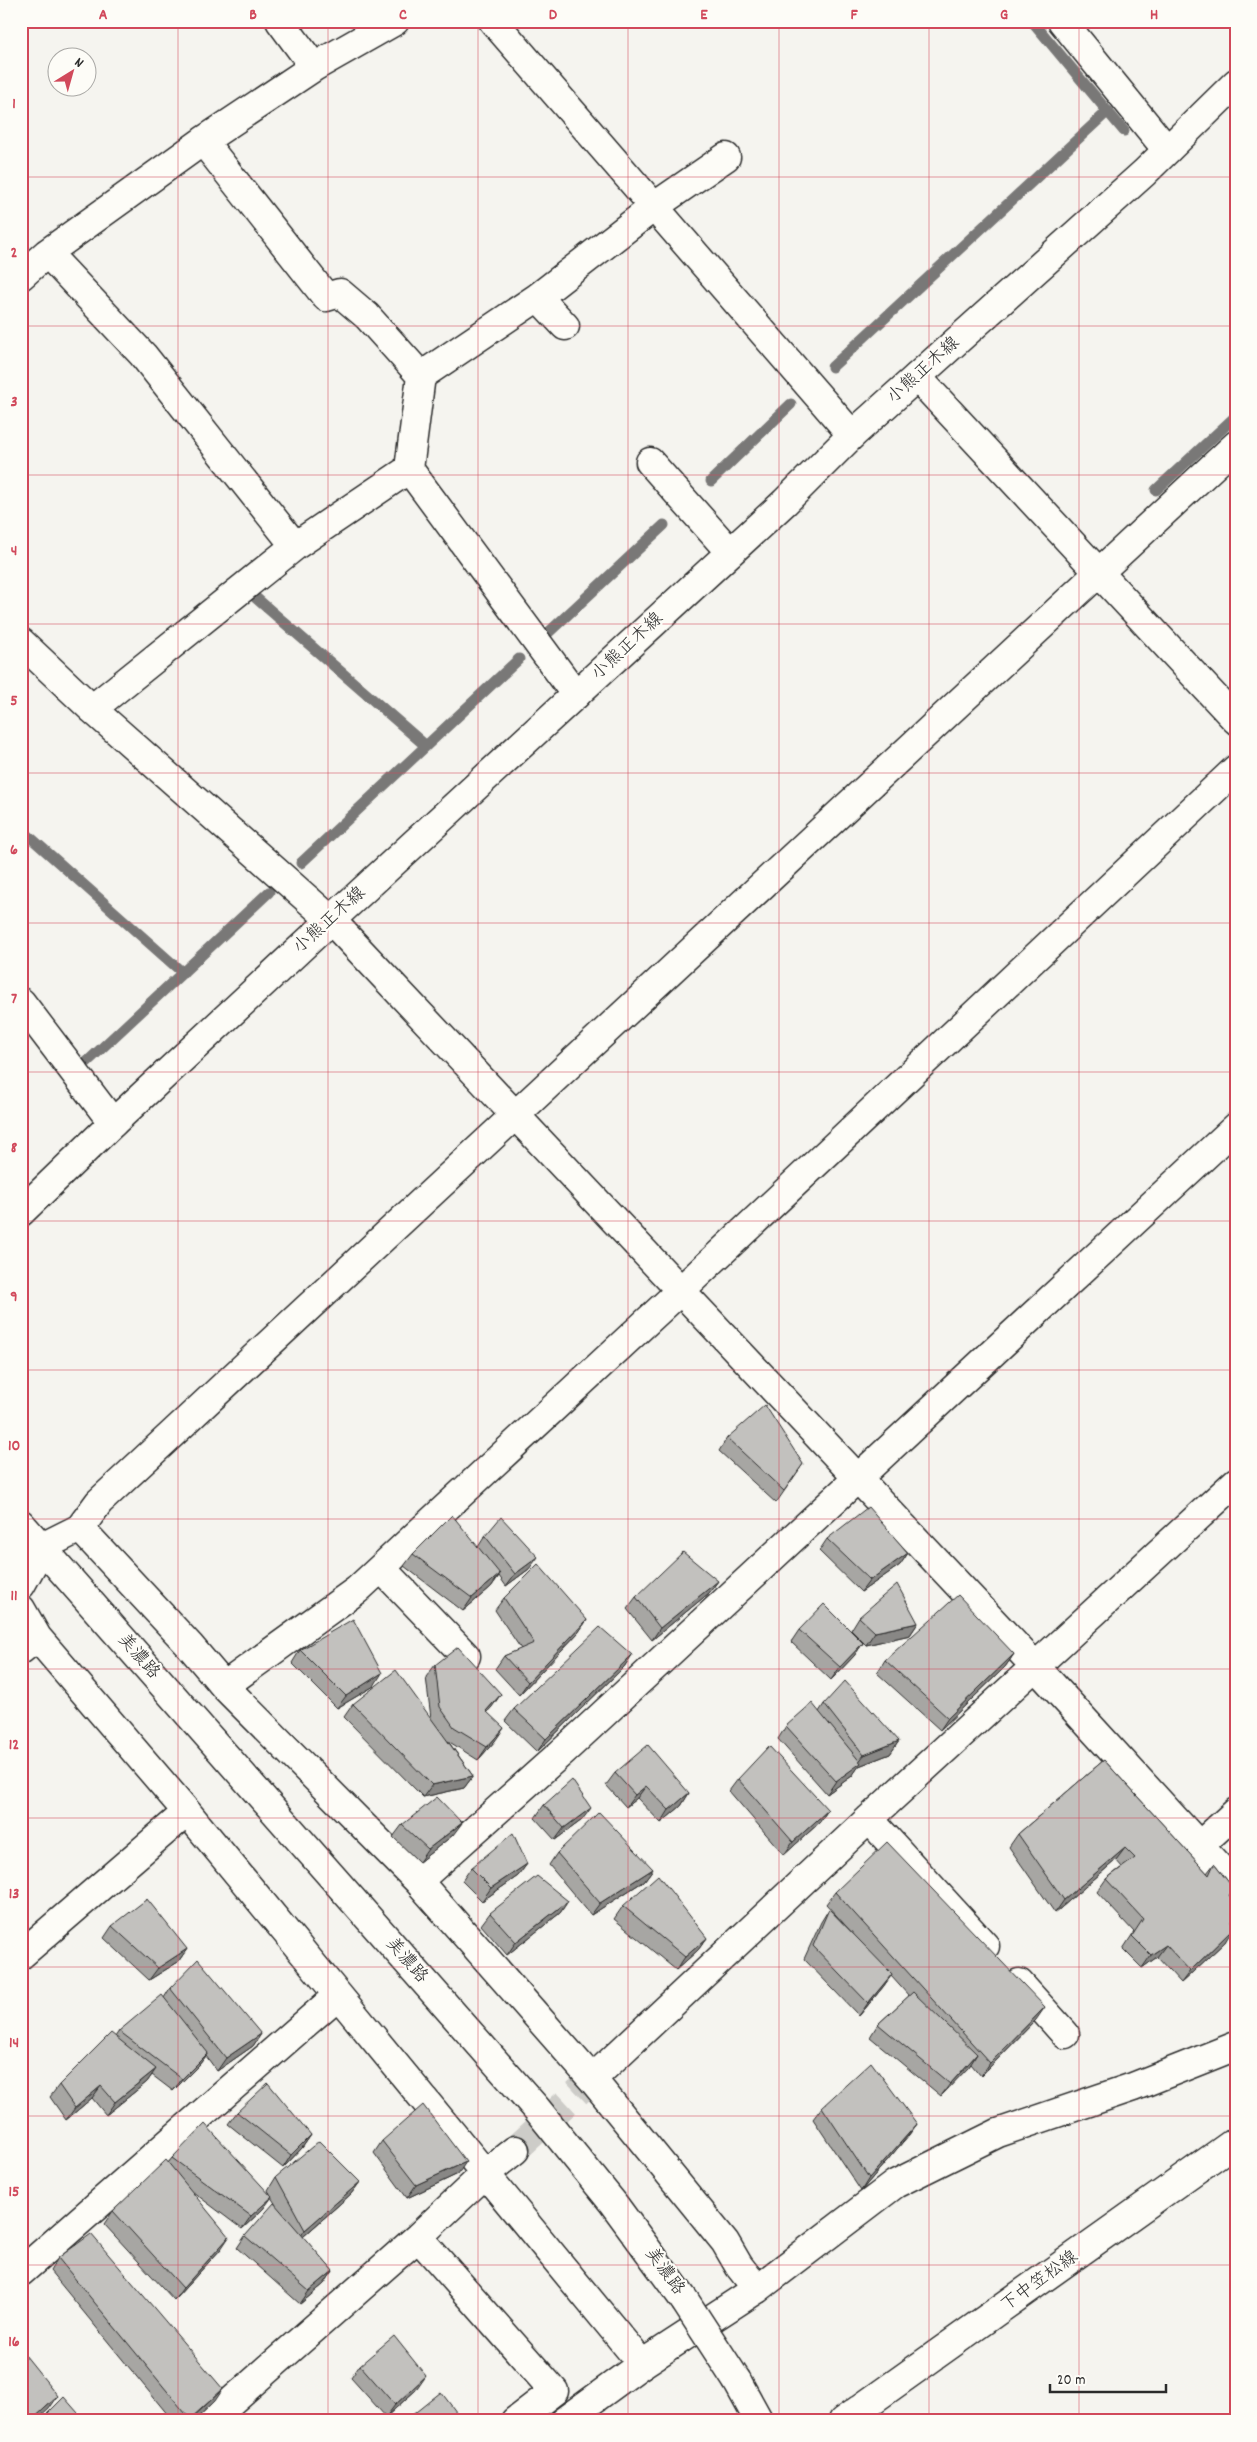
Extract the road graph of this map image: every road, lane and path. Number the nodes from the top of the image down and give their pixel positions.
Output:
1 (280, 21) edge
2 (395, 21) edge
3 (493, 21) edge
4 (1062, 21) edge
5 (314, 67) junction
6 (1236, 84) edge
7 (203, 141) junction
8 (1167, 150) junction
9 (726, 157) dead end
10 (655, 206) junction
11 (47, 253) junction
12 (21, 276) edge
13 (538, 297) junction
14 (565, 326) dead end
15 (421, 376) junction
16 (916, 377) junction
17 (852, 435) junction
18 (1236, 445) edge
19 (650, 462) dead end
20 (408, 469) junction
21 (295, 546) junction
22 (730, 552) junction
23 (1099, 573) junction
24 (21, 642) edge
25 (576, 695) junction
26 (92, 709) junction
27 (1236, 720) edge
28 (1236, 769) edge
29 (331, 920) junction
30 (21, 1002) edge
31 (516, 1116) junction
32 (112, 1123) junction
33 (1236, 1127) edge
34 (21, 1212) edge
35 (680, 1291) junction
36 (858, 1480) junction
37 (1236, 1482) edge
38 (21, 1524) edge
39 (80, 1528) junction
40 (42, 1547) junction
41 (381, 1568) junction
42 (21, 1585) edge
43 (21, 1609) edge
44 (29, 1644) edge
45 (466, 1656) edge
46 (1034, 1666) junction
47 (224, 1686) junction
48 (187, 1812) junction
49 (1236, 1812) edge
50 (869, 1819) junction
51 (1199, 1846) junction
52 (418, 1881) junction
53 (1236, 1886) edge
54 (21, 1956) edge
55 (338, 1995) junction
56 (1065, 2034) dead end
57 (1236, 2046) edge
58 (592, 2079) junction
59 (1236, 2141) edge
60 (515, 2150) tunnel mouth
61 (486, 2173) junction
62 (418, 2237) junction
63 (21, 2272) edge
64 (757, 2288) junction
65 (642, 2364) junction
66 (210, 2421) edge
67 (516, 2421) edge
68 (564, 2421) edge
69 (759, 2421) edge
70 (843, 2421) edge

1 - 5 street
2 - 5 street
3 - 10 street
4 - 8 street
5 - 7 street
6 - 8 street, 小熊正木線
7 - 11 street
7 - 15 street
8 - 16 street, 小熊正木線
9 - 10 street
10 - 13 street
10 - 17 street
11 - 12 street
11 - 21 street
13 - 14 street
13 - 15 street
15 - 20 street
16 - 17 street, 小熊正木線
16 - 23 street
17 - 22 street, 小熊正木線
18 - 23 street
19 - 22 street
20 - 21 street
20 - 25 street
21 - 26 street
22 - 25 street, 小熊正木線
23 - 27 street
23 - 31 street
24 - 26 street
25 - 29 street, 小熊正木線
26 - 29 street
28 - 35 street
29 - 31 street
29 - 32 street, 小熊正木線
30 - 32 street
31 - 35 street
31 - 39 street
32 - 34 street, 小熊正木線
33 - 36 street
35 - 36 street
35 - 41 street
36 - 46 street
36 - 52 street
37 - 46 street
38 - 40 street, 美濃路
39 - 40 street
39 - 47 street
40 - 42 street
40 - 69 street, 美濃路, bridge
41 - 45 street
41 - 47 street
43 - 44 street
44 - 48 street
46 - 50 street
46 - 51 street
47 - 52 street
48 - 54 street
48 - 55 street
49 - 51 street
50 - 56 street
50 - 58 street
51 - 53 street
52 - 58 street
55 - 61 street
55 - 63 street
57 - 64 street
58 - 64 street
59 - 70 street, 下中笠松線
60 - 61 street
61 - 62 street
61 - 65 street
62 - 66 street
62 - 67 street
64 - 65 street
65 - 68 street

